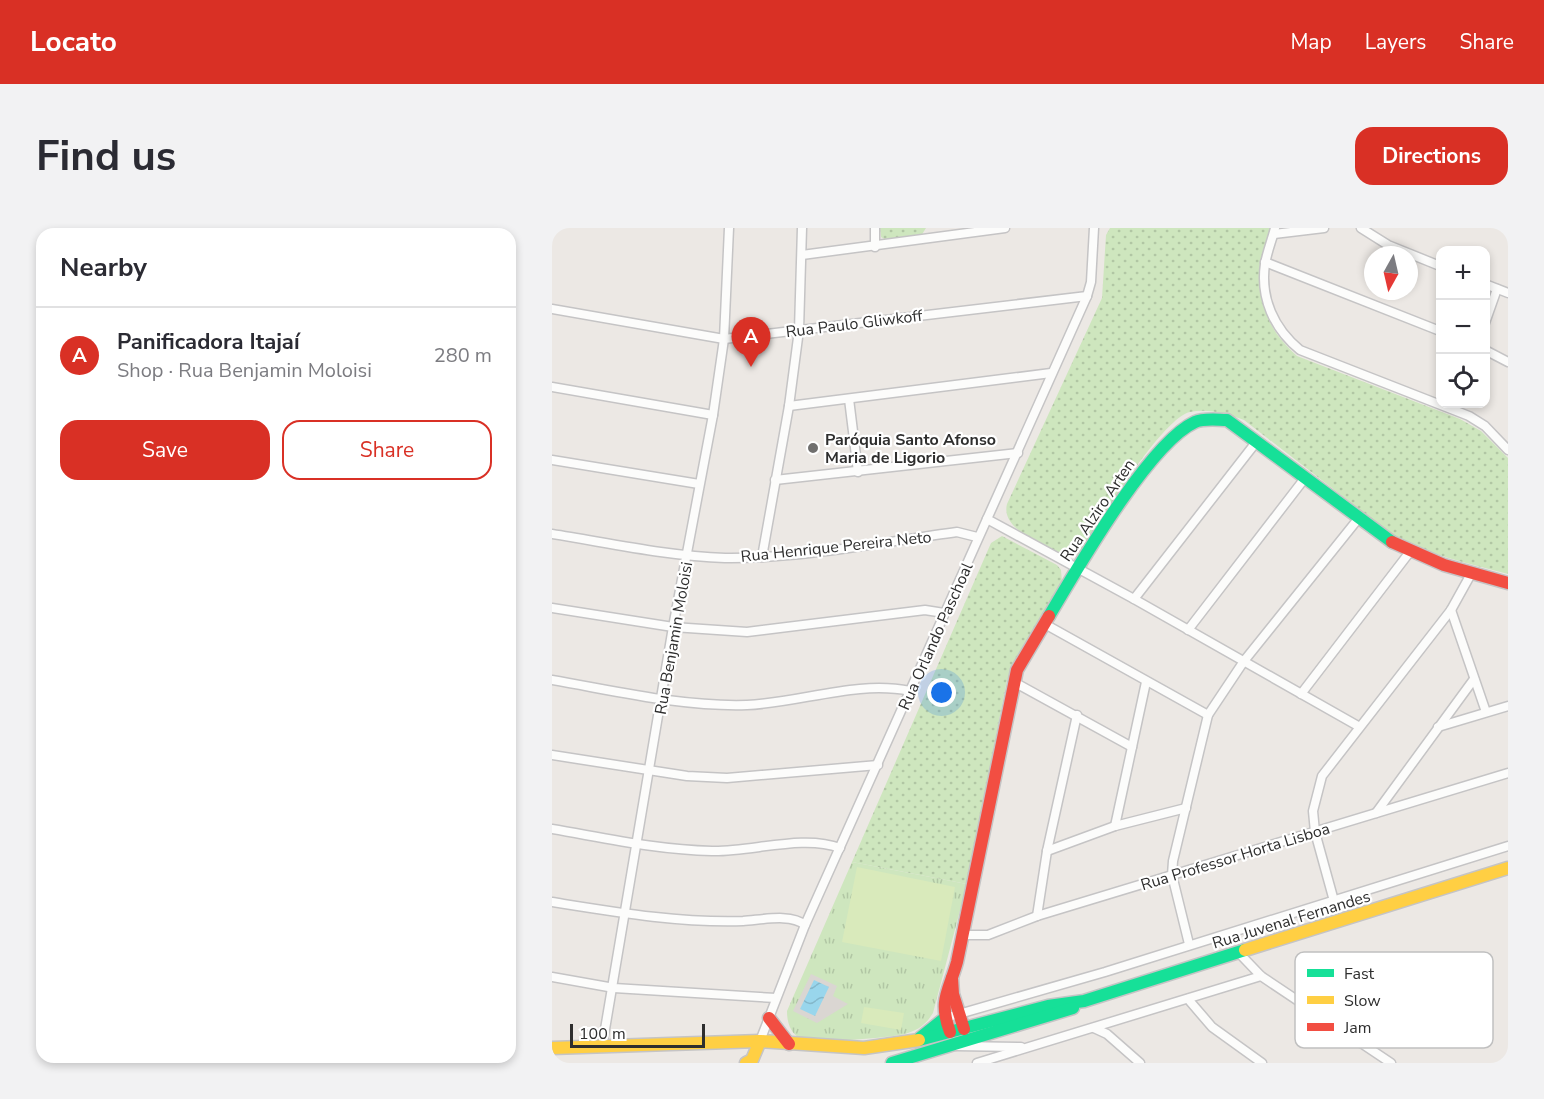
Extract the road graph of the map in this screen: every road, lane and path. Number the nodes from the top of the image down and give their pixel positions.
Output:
1 (729, 228) edge
2 (802, 228) edge
3 (875, 228) edge
4 (935, 228) edge
5 (1005, 228) edge
6 (1094, 228) edge
7 (1324, 228) edge
8 (1360, 228) edge
9 (1274, 231) edge
10 (936, 239) junction
11 (875, 247) junction
12 (802, 255) junction
13 (1266, 262) junction
14 (1436, 264) edge
15 (1490, 286) edge
16 (1497, 289) junction
17 (1508, 293) edge
18 (1087, 296) junction
19 (552, 309) edge
20 (1490, 309) edge
21 (800, 330) junction
22 (1436, 330) edge
23 (724, 339) junction
24 (1490, 353) edge
25 (1508, 362) edge
26 (1051, 373) junction
27 (552, 387) edge
28 (849, 399) junction
29 (1436, 401) edge
30 (789, 406) junction
31 (1457, 408) edge
32 (713, 414) junction
33 (1257, 441) junction
34 (1508, 450) edge
35 (1018, 453) junction
36 (552, 460) edge
37 (858, 472) junction
38 (1305, 478) junction
39 (775, 480) junction
40 (699, 484) junction
41 (987, 519) junction
42 (1358, 519) junction
43 (552, 534) edge
44 (977, 537) junction
45 (1409, 553) junction
46 (688, 556) junction
47 (762, 557) junction
48 (1077, 567) junction
49 (1470, 574) junction
50 (1508, 583) edge
51 (1134, 599) junction
52 (552, 608) edge
53 (1451, 610) junction
54 (944, 613) junction
55 (1043, 623) junction
56 (673, 627) junction
57 (1188, 630) junction
58 (1244, 662) junction
59 (552, 680) edge
60 (1474, 680) junction
61 (1014, 682) junction
62 (1146, 682) junction
63 (910, 691) junction
64 (1301, 694) junction
65 (661, 698) junction
66 (1508, 706) edge
67 (1486, 712) junction
68 (1077, 715) junction
69 (1208, 716) junction
70 (1358, 726) junction
71 (1438, 728) junction
72 (1131, 747) junction
73 (552, 754) edge
74 (878, 765) junction
75 (650, 770) junction
76 (1508, 773) edge
77 (1186, 808) junction
78 (1375, 813) junction
79 (1115, 826) junction
80 (552, 829) edge
81 (1315, 832) junction
82 (638, 844) junction
83 (1508, 846) edge
84 (840, 848) junction
85 (1047, 851) junction
86 (1508, 868) edge
87 (1172, 876) junction
88 (1334, 901) junction
89 (552, 902) edge
90 (626, 914) junction
91 (1036, 916) junction
92 (805, 925) junction
93 (963, 935) junction
94 (1189, 944) junction
95 (1238, 952) junction
96 (1261, 976) junction
97 (552, 977) edge
98 (952, 978) junction
99 (614, 988) junction
100 (776, 998) junction
101 (1188, 999) junction
102 (1295, 999) edge
103 (1084, 1001) junction
104 (958, 1014) junction
105 (769, 1018) junction
106 (945, 1018) junction
107 (1095, 1028) junction
108 (956, 1037) junction
109 (760, 1041) junction
110 (916, 1041) junction
111 (1048, 1042) junction
112 (789, 1044) junction
113 (602, 1047) junction
114 (552, 1048) edge
115 (1369, 1048) edge
116 (746, 1063) edge
117 (892, 1063) edge
118 (977, 1063) edge
119 (1140, 1063) edge
120 (1262, 1063) edge
121 (1391, 1063) edge

1 - 23 street, Rua Benjamin Moloisi
2 - 12 street
3 - 11 street
4 - 10 street
5 - 10 street
6 - 18 street, Rua Orlando Paschoal
7 - 9 street
8 - 14 street
9 - 13 street
10 - 11 street
11 - 12 street
12 - 21 street
13 - 22 street
13 - 29 street
15 - 16 street
16 - 17 street
16 - 20 street
18 - 21 street, Rua Paulo Gliwkoff
18 - 26 street, Rua Orlando Paschoal
19 - 23 street, Rua Paulo Gliwkoff
21 - 23 street, Rua Paulo Gliwkoff
21 - 30 street
23 - 32 street, Rua Benjamin Moloisi
24 - 25 street
26 - 28 street
26 - 35 street, Rua Orlando Paschoal
27 - 32 street
28 - 30 street
28 - 37 street
30 - 39 street
31 - 34 street
32 - 40 street, Rua Benjamin Moloisi
33 - 38 main road, Rua Alziro Arten
33 - 48 main road, Rua Alziro Arten
33 - 51 street
35 - 37 street
35 - 41 street, Rua Orlando Paschoal
36 - 40 street
37 - 39 street
38 - 42 main road, Rua Alziro Arten
38 - 57 street
39 - 47 street
40 - 46 street, Rua Benjamin Moloisi
41 - 44 street, Rua Orlando Paschoal
41 - 48 street
42 - 45 main road, Rua Alziro Arten
42 - 58 street
43 - 46 street, Rua Henrique Pereira Neto
44 - 47 street, Rua Henrique Pereira Neto
44 - 54 street, Rua Orlando Paschoal
45 - 49 main road, Rua Alziro Arten
45 - 64 street
46 - 47 street, Rua Henrique Pereira Neto
46 - 56 street, Rua Benjamin Moloisi
48 - 51 street
48 - 55 main road, Rua Alziro Arten
49 - 50 main road, Rua Alziro Arten
49 - 53 street
51 - 57 street
52 - 56 street
53 - 60 street
53 - 70 street
54 - 56 street
54 - 63 street, Rua Orlando Paschoal
55 - 61 main road, Rua Alziro Arten
55 - 62 street
56 - 65 street, Rua Benjamin Moloisi
57 - 58 street
58 - 64 street
58 - 69 street
59 - 65 street
60 - 67 street
60 - 71 street
61 - 68 street
61 - 93 main road, Rua Alziro Arten
62 - 69 street
62 - 72 street
63 - 65 street
63 - 74 street, Rua Orlando Paschoal
64 - 70 street
65 - 75 street, Rua Benjamin Moloisi
66 - 67 street
67 - 71 street
68 - 72 street
68 - 85 street
69 - 77 street
70 - 81 street
71 - 78 street
72 - 79 street
73 - 75 street
74 - 75 street
74 - 84 street, Rua Orlando Paschoal
75 - 82 street, Rua Benjamin Moloisi
76 - 78 street, Rua Professor Horta Lisboa
77 - 79 street
77 - 87 street
78 - 81 street, Rua Professor Horta Lisboa
79 - 85 street
80 - 82 street
81 - 87 street, Rua Professor Horta Lisboa
81 - 88 street
82 - 84 street
82 - 90 street, Rua Benjamin Moloisi
83 - 88 street, Rua Juvenal Fernandes
84 - 92 street, Rua Orlando Paschoal
85 - 91 street
86 - 95 main road, Rua Juvenal Fernandes
87 - 91 street, Rua Professor Horta Lisboa
87 - 94 street
88 - 94 street, Rua Juvenal Fernandes
89 - 90 street
90 - 92 street
90 - 99 street, Rua Benjamin Moloisi
91 - 93 street, Rua Professor Horta Lisboa
92 - 100 street, Rua Orlando Paschoal
93 - 98 main road, Rua Alziro Arten
94 - 104 street, Rua Juvenal Fernandes
95 - 96 street
95 - 103 main road, Rua Juvenal Fernandes
96 - 101 street
96 - 102 street
97 - 99 street
98 - 104 main road, Rua Alziro Arten
98 - 106 main road, Rua Alziro Arten
99 - 100 street
99 - 113 street, Rua Benjamin Moloisi
100 - 105 street, Rua Orlando Paschoal
101 - 107 street
101 - 120 street
103 - 108 main road
103 - 108 main road
104 - 106 street, Rua Juvenal Fernandes
104 - 108 main road, Rua Alziro Arten
105 - 109 street, Rua Orlando Paschoal
105 - 112 main road
106 - 108 main road, Rua Alziro Arten
106 - 110 main road
107 - 111 street
107 - 119 street
108 - 110 main road
108 - 111 street
108 - 117 main road
109 - 112 main road
109 - 113 main road
109 - 116 main road
110 - 112 main road
111 - 118 street
113 - 114 main road
115 - 121 street

